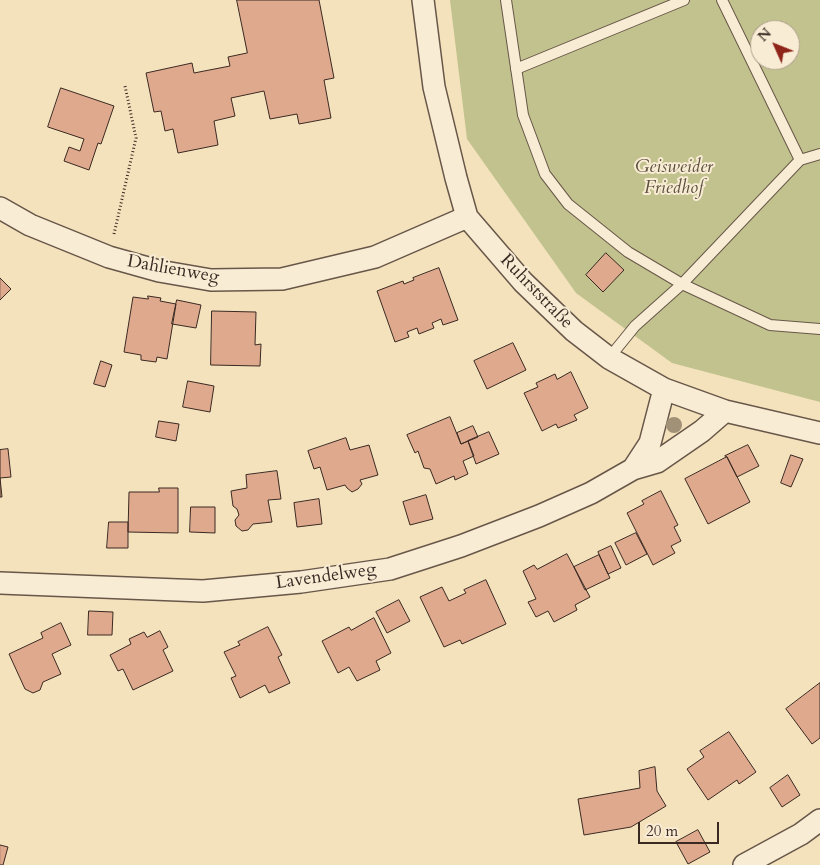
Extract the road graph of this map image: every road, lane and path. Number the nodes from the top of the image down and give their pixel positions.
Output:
1 (423, 0) edge
2 (506, 0) edge
3 (684, 0) edge
4 (722, 0) edge
5 (516, 69) junction
6 (125, 86) dead end
7 (820, 154) edge
8 (800, 160) junction
9 (0, 208) edge
10 (467, 218) junction
11 (109, 258) junction
12 (682, 284) junction
13 (820, 328) edge
14 (609, 358) junction
15 (664, 389) junction
16 (725, 411) junction
17 (820, 433) edge
18 (633, 469) junction
19 (0, 583) edge
20 (820, 820) edge
21 (744, 865) edge

1 - 10 street, Ruhrststraße
2 - 5 lane
3 - 5 lane
4 - 8 lane
5 - 12 lane
6 - 11 path
7 - 8 lane
8 - 12 lane
9 - 11 street, Dahlienweg
10 - 11 street, Dahlienweg
10 - 14 street, Ruhrststraße
12 - 13 lane
12 - 14 lane
14 - 15 street, Ruhrststraße
15 - 16 street, Ruhrststraße
15 - 18 street, Lavendelweg
16 - 17 street, Ruhrststraße
16 - 18 street, Lavendelweg
18 - 19 street, Lavendelweg
20 - 21 street

